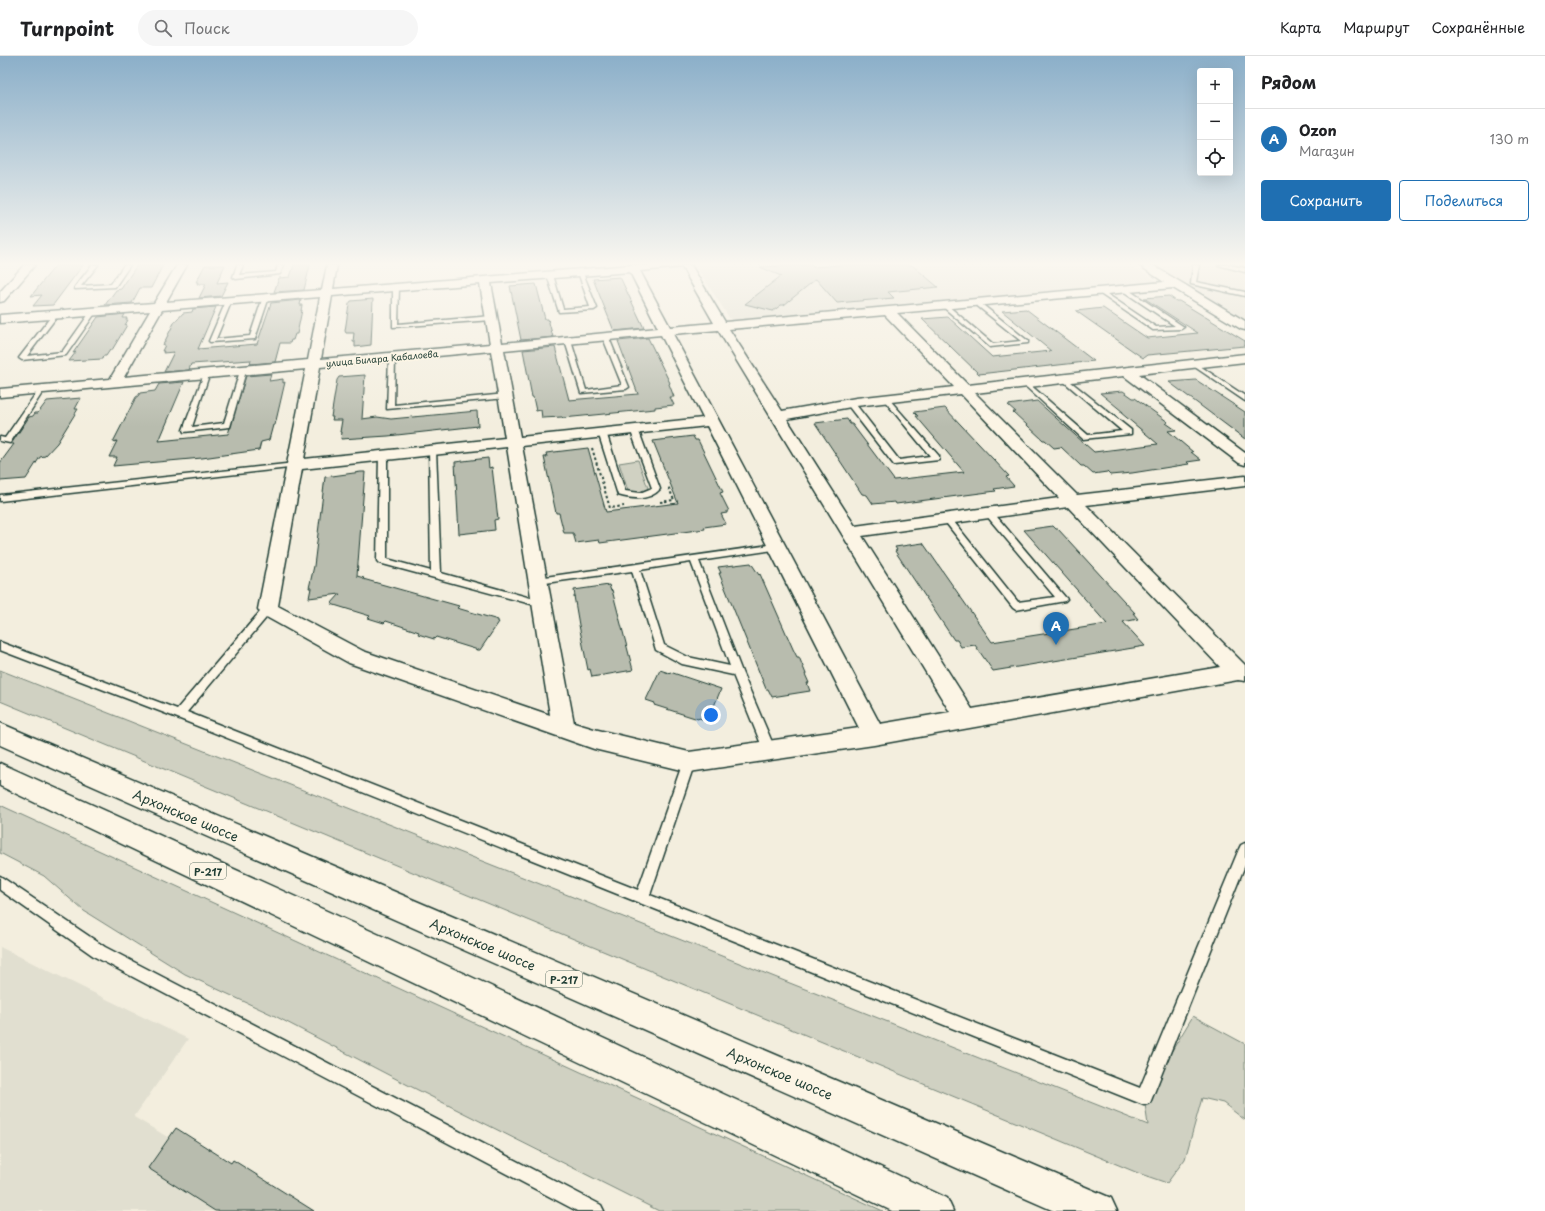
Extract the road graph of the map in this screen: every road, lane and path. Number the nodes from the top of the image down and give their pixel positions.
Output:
1 (492, 318) edge
2 (52, 319) edge
3 (88, 319) edge
4 (151, 319) edge
5 (221, 319) edge
6 (259, 319) edge
7 (321, 319) edge
8 (395, 319) edge
9 (481, 319) edge
10 (659, 319) edge
11 (717, 319) edge
12 (806, 319) edge
13 (896, 319) edge
14 (961, 319) edge
15 (997, 319) edge
16 (1140, 319) edge
17 (1169, 319) edge
18 (1233, 319) edge
19 (1245, 326) edge
20 (722, 327) junction
21 (666, 332) junction
22 (606, 338) junction
23 (568, 341) junction
24 (498, 347) junction
25 (392, 358) junction
26 (1245, 358) edge
27 (1194, 364) junction
28 (313, 365) junction
29 (243, 371) junction
30 (1128, 372) junction
31 (206, 375) junction
32 (1064, 379) junction
33 (114, 383) junction
34 (1026, 384) junction
35 (41, 390) junction
36 (966, 390) junction
37 (0, 393) edge
38 (506, 396) junction
39 (886, 399) junction
40 (1245, 399) edge
41 (850, 403) junction
42 (778, 416) junction
43 (712, 421) junction
44 (634, 429) junction
45 (602, 432) junction
46 (0, 439) edge
47 (513, 442) junction
48 (432, 450) junction
49 (383, 455) junction
50 (1245, 460) edge
51 (295, 465) junction
52 (1245, 481) edge
53 (0, 498) edge
54 (1073, 502) junction
55 (989, 513) junction
56 (947, 519) junction
57 (851, 532) junction
58 (777, 547) junction
59 (694, 559) junction
60 (635, 567) junction
61 (436, 576) junction
62 (538, 580) junction
63 (542, 604) junction
64 (268, 609) junction
65 (0, 646) edge
66 (737, 672) junction
67 (1242, 673) edge
68 (178, 714) junction
69 (966, 719) junction
70 (564, 729) junction
71 (0, 734) edge
72 (874, 735) junction
73 (769, 749) junction
74 (689, 762) junction
75 (0, 774) edge
76 (1245, 849) edge
77 (0, 882) edge
78 (642, 898) junction
79 (594, 1211) edge
80 (934, 1211) edge
81 (1098, 1211) edge

1 - 24 street
2 - 3 lane
4 - 33 street
5 - 6 lane
7 - 28 street, улица Билара Кабалоева
8 - 9 lane
10 - 21 street
11 - 20 street
12 - 20 street, улица Билара Кабалоева
13 - 36 street
14 - 15 lane
16 - 17 lane
18 - 19 street
20 - 21 street, улица Билара Кабалоева
20 - 42 street
21 - 22 street, улица Билара Кабалоева
21 - 43 street
22 - 23 street, улица Билара Кабалоева
22 - 23 lane
23 - 24 street, улица Билара Кабалоева
24 - 25 street, улица Билара Кабалоева
24 - 38 street
25 - 28 street, улица Билара Кабалоева
25 - 38 lane
26 - 27 street
27 - 30 street
27 - 40 lane
28 - 29 street, улица Билара Кабалоева
28 - 51 street, улица Билара Кабалоева
29 - 31 street, улица Билара Кабалоева
29 - 31 lane
30 - 32 street
30 - 50 street
31 - 33 street, улица Билара Кабалоева
32 - 34 street
32 - 34 lane
33 - 35 street, улица Билара Кабалоева
34 - 36 street
35 - 37 street, улица Билара Кабалоева
35 - 46 lane
36 - 39 street
36 - 54 street
38 - 47 street
39 - 41 street
39 - 41 lane
41 - 42 street
42 - 57 street
43 - 44 street
43 - 58 street
44 - 45 street
44 - 45 lane
45 - 47 street
47 - 48 street
47 - 62 street
48 - 49 street
48 - 61 lane
49 - 51 street
49 - 61 lane
51 - 53 lane
51 - 64 street, улица Билара Кабалоева
52 - 54 street
54 - 55 street
54 - 67 street
55 - 56 street
55 - 56 lane
56 - 57 street
57 - 69 street
58 - 59 lane
58 - 72 street
59 - 60 lane
59 - 66 lane
60 - 62 lane
60 - 66 lane
61 - 63 lane
62 - 63 street
63 - 70 street
64 - 68 lane
64 - 70 street
65 - 68 lane
66 - 73 lane
67 - 69 street
68 - 78 lane
69 - 72 street
70 - 74 street
71 - 81 highway, Архонское шоссе / Р-217
72 - 73 street
73 - 74 street
74 - 78 lane
75 - 80 highway, Р-217
76 - 78 lane
77 - 79 lane

